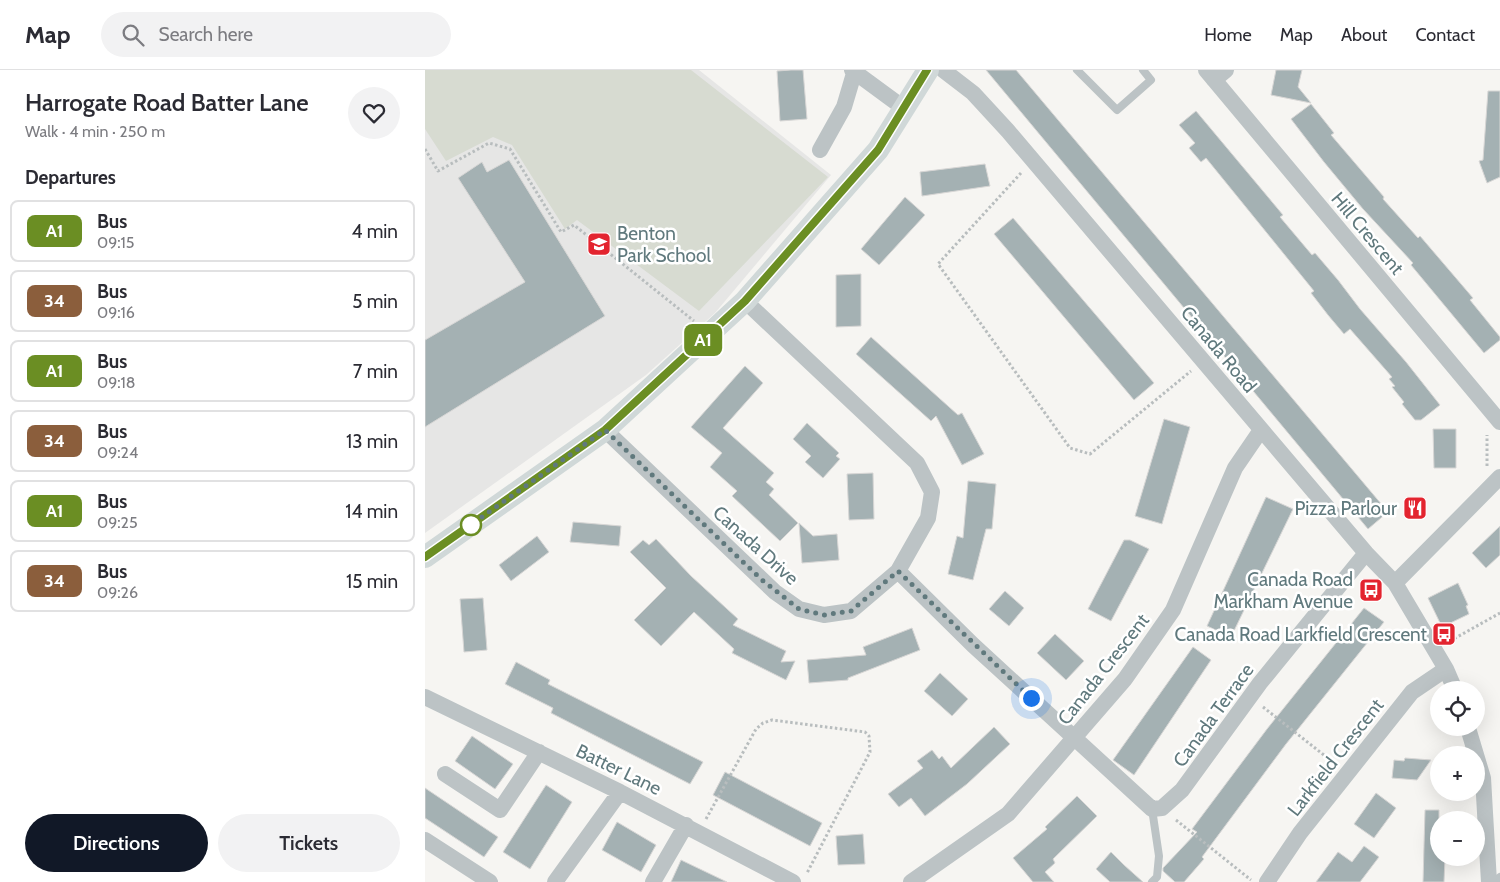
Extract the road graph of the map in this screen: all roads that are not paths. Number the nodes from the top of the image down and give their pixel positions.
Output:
1 (853, 70) edge
2 (927, 70) edge
3 (943, 70) edge
4 (1077, 70) edge
5 (1143, 70) edge
6 (1215, 73) edge
7 (905, 109) junction
8 (820, 150) dead end
9 (745, 301) junction
10 (1500, 422) edge
11 (605, 430) junction
12 (1261, 430) junction
13 (1500, 477) edge
14 (1366, 553) junction
15 (425, 557) edge
16 (898, 571) junction
17 (1395, 583) junction
18 (1446, 669) junction
19 (1451, 681) edge
20 (425, 697) edge
21 (1470, 736) edge
22 (1074, 738) junction
23 (539, 752) junction
24 (445, 774) dead end
25 (620, 792) junction
26 (1157, 809) junction
27 (692, 829) junction
28 (425, 840) edge
29 (1500, 877) edge
30 (490, 882) edge
31 (555, 882) edge
32 (653, 882) edge
33 (794, 882) edge
34 (911, 882) edge
35 (1152, 882) edge
36 (1267, 882) edge
37 (1489, 882) edge
38 (1493, 882) edge

1 - 7 street
1 - 8 street
2 - 7 main road
3 - 12 street, Canada Road
4 - 5 lane
6 - 10 street, Hill Crescent
7 - 9 main road
9 - 11 main road
9 - 16 street, Canada Drive
11 - 15 main road
11 - 16 street, Canada Drive
12 - 14 street, Canada Road
12 - 22 street, Canada Crescent
13 - 17 street
14 - 17 street, Canada Road
14 - 26 street, Canada Terrace
16 - 22 street
17 - 18 street, Canada Road
18 - 19 street, Canada Road
18 - 36 street, Larkfield Crescent
20 - 23 street, Batter Lane
21 - 37 street
22 - 26 street
22 - 34 street, Canada Crescent
23 - 24 street
23 - 25 street, Batter Lane
25 - 27 street, Batter Lane
25 - 31 street
26 - 35 lane
27 - 32 street
27 - 33 street, Batter Lane
28 - 30 street
29 - 38 lane

